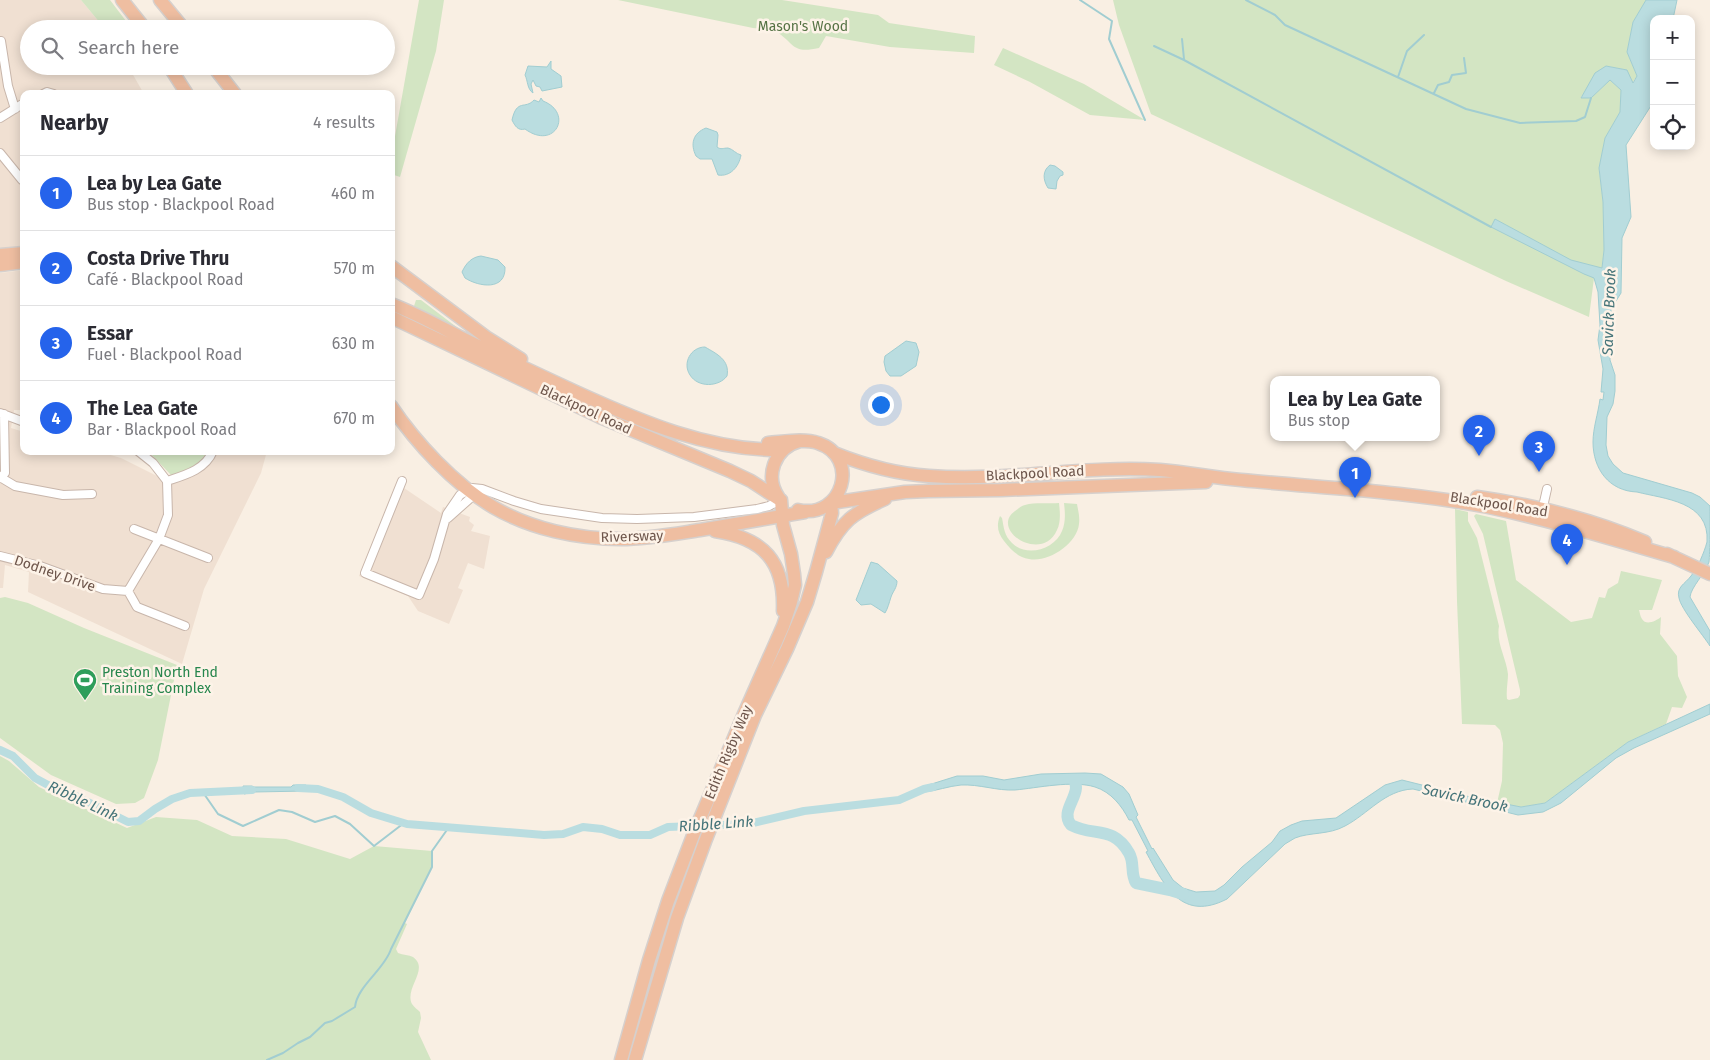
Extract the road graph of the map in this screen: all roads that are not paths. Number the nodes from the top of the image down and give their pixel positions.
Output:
1 (122, 0) edge
2 (160, 0) edge
3 (138, 20) edge
4 (177, 20) edge
5 (1, 41) edge
6 (175, 75) edge
7 (220, 75) edge
8 (184, 90) edge
9 (232, 90) edge
10 (20, 106) edge
11 (15, 109) junction
12 (0, 118) edge
13 (0, 153) edge
14 (20, 178) edge
15 (20, 253) edge
16 (0, 255) edge
17 (20, 262) edge
18 (0, 265) edge
19 (395, 269) edge
20 (395, 306) edge
21 (395, 320) edge
22 (547, 380) junction
23 (395, 411) edge
24 (2, 414) edge
25 (20, 421) edge
26 (698, 439) junction
27 (800, 441) junction
28 (782, 450) junction
29 (834, 453) junction
30 (143, 455) edge
31 (211, 455) edge
32 (0, 478) edge
33 (1239, 480) junction
34 (167, 481) junction
35 (402, 481) dead end
36 (763, 489) junction
37 (1547, 489) dead end
38 (472, 491) junction
39 (898, 493) junction
40 (92, 494) dead end
41 (781, 500) junction
42 (831, 503) junction
43 (762, 508) junction
44 (805, 512) junction
45 (1541, 515) junction
46 (782, 516) junction
47 (134, 530) dead end
48 (698, 530) junction
49 (159, 539) junction
50 (0, 556) edge
51 (208, 558) dead end
52 (816, 572) junction
53 (1710, 574) edge
54 (128, 591) junction
55 (185, 626) dead end
56 (783, 626) junction
57 (749, 715) junction
58 (622, 1060) edge
59 (635, 1060) edge

1 - 3 highway
2 - 4 highway
5 - 11 street
6 - 8 highway
7 - 9 highway
10 - 11 street
11 - 12 street
13 - 14 street
15 - 16 highway
17 - 18 highway
19 - 22 highway
20 - 22 highway, Blackpool Road
21 - 36 highway, Blackpool Road
22 - 26 highway, Blackpool Road
23 - 38 highway, Riversway
24 - 25 street
24 - 32 street
26 - 27 highway
26 - 28 highway, Blackpool Road
27 - 28 highway
27 - 29 highway
28 - 41 highway
29 - 33 highway, Blackpool Road
29 - 42 highway
30 - 34 street
31 - 34 street
32 - 40 street
33 - 39 highway, Blackpool Road
33 - 45 highway, Blackpool Road
34 - 49 street
35 - 38 street
36 - 41 highway, Blackpool Road
36 - 43 street
37 - 45 street
38 - 43 street, Riversway
38 - 48 highway, Riversway
39 - 42 highway, Blackpool Road
39 - 52 highway
41 - 43 street, Riversway
41 - 44 highway
41 - 46 highway, Edith Rigby Way
42 - 44 highway
42 - 52 highway, Edith Rigby Way
44 - 46 highway, Riversway
45 - 53 highway, Blackpool Road
46 - 48 highway, Riversway
46 - 56 highway, Edith Rigby Way
47 - 49 street
48 - 56 highway
49 - 51 street
49 - 54 street
50 - 54 street, Dodney Drive
52 - 57 highway, Edith Rigby Way
54 - 55 street
56 - 57 highway, Edith Rigby Way
57 - 58 highway, Edith Rigby Way
57 - 59 highway, Edith Rigby Way

